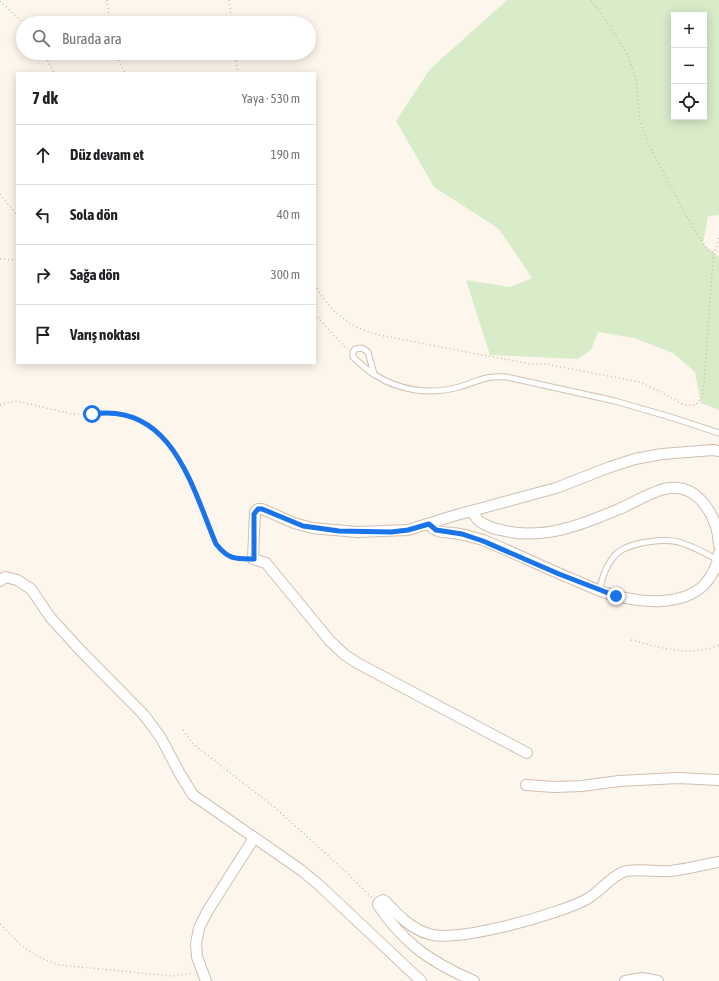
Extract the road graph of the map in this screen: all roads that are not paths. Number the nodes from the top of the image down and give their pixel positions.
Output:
1 (374, 374) junction
2 (719, 433) edge
3 (719, 451) edge
4 (471, 511) junction
5 (429, 524) junction
6 (719, 545) edge
7 (718, 556) edge
8 (0, 581) edge
9 (599, 590) junction
10 (527, 753) dead end
11 (719, 780) edge
12 (526, 785) dead end
13 (254, 838) junction
14 (719, 862) edge
15 (204, 976) edge
16 (421, 981) edge
17 (474, 981) edge
18 (625, 981) edge
19 (658, 981) edge

1 - 1 lane
1 - 2 lane
3 - 4 street
4 - 5 street
4 - 6 street
5 - 9 street
5 - 10 street
7 - 9 street
7 - 9 lane
8 - 13 street
11 - 12 street
13 - 15 street
13 - 16 street
14 - 17 street
18 - 19 street

